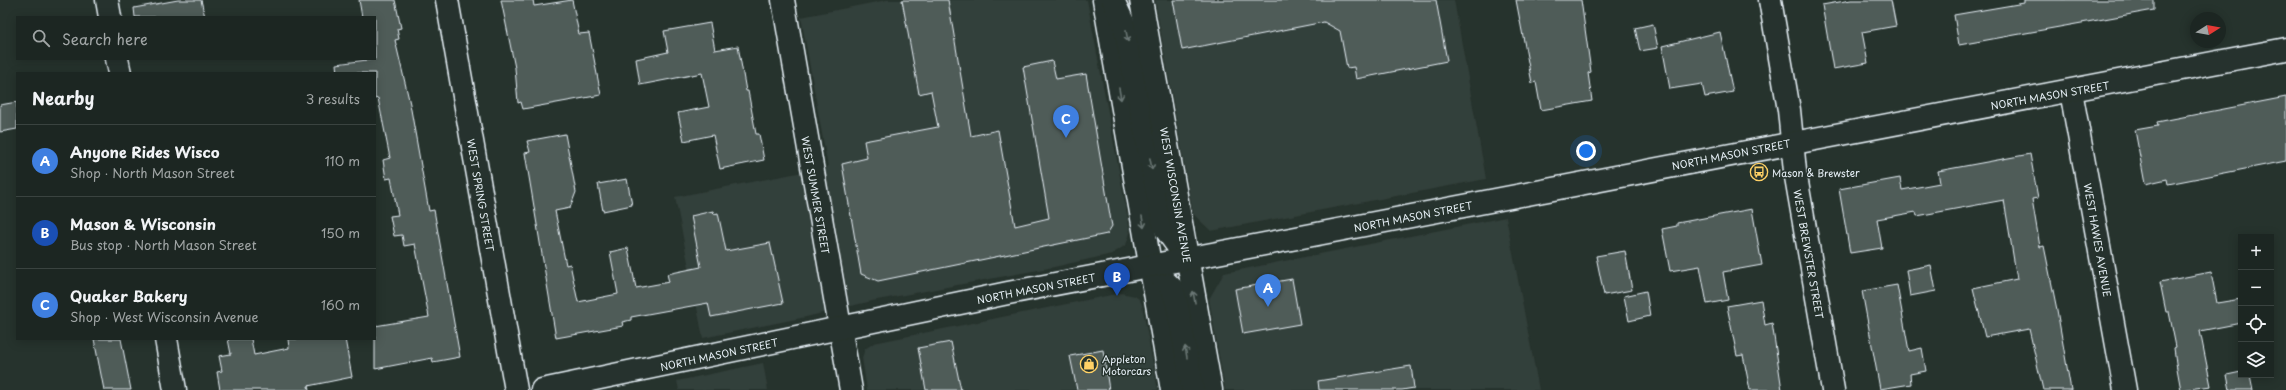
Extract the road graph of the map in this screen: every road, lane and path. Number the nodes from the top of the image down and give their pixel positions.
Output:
1 (107, 0) edge
2 (447, 0) edge
3 (783, 0) edge
4 (1104, 0) edge
5 (1113, 0) edge
6 (1141, 0) edge
7 (1770, 0) edge
8 (110, 16) edge
9 (2286, 49) edge
10 (117, 60) edge
11 (120, 72) edge
12 (2071, 91) junction
13 (1792, 143) junction
14 (1187, 259) junction
15 (1150, 266) junction
16 (839, 329) junction
17 (166, 340) edge
18 (175, 390) edge
19 (516, 390) edge
20 (542, 390) edge
21 (851, 390) edge
22 (1172, 390) edge
23 (1193, 390) edge
24 (1211, 390) edge
25 (1833, 390) edge
26 (2125, 390) edge

1 - 8 main road
2 - 19 main road, WEST SPRING STREET
3 - 16 main road, WEST SUMMER STREET
4 -> 15 main road
5 -> 14 main road
6 - 14 main road, WEST WISCONSIN AVENUE
7 - 13 main road, WEST BREWSTER STREET
9 - 12 main road, NORTH MASON STREET
10 - 11 main road
12 - 13 main road, NORTH MASON STREET
12 - 26 main road, WEST HAWES AVENUE
13 - 14 main road, NORTH MASON STREET
13 - 25 main road, WEST BREWSTER STREET
14 - 15 main road, NORTH MASON STREET
24 -> 14 main road, WEST WISCONSIN AVENUE
15 - 16 main road, NORTH MASON STREET
15 - 22 main road
23 -> 15 main road
16 - 20 main road, NORTH MASON STREET
16 - 21 main road, WEST SUMMER STREET
17 - 18 main road

